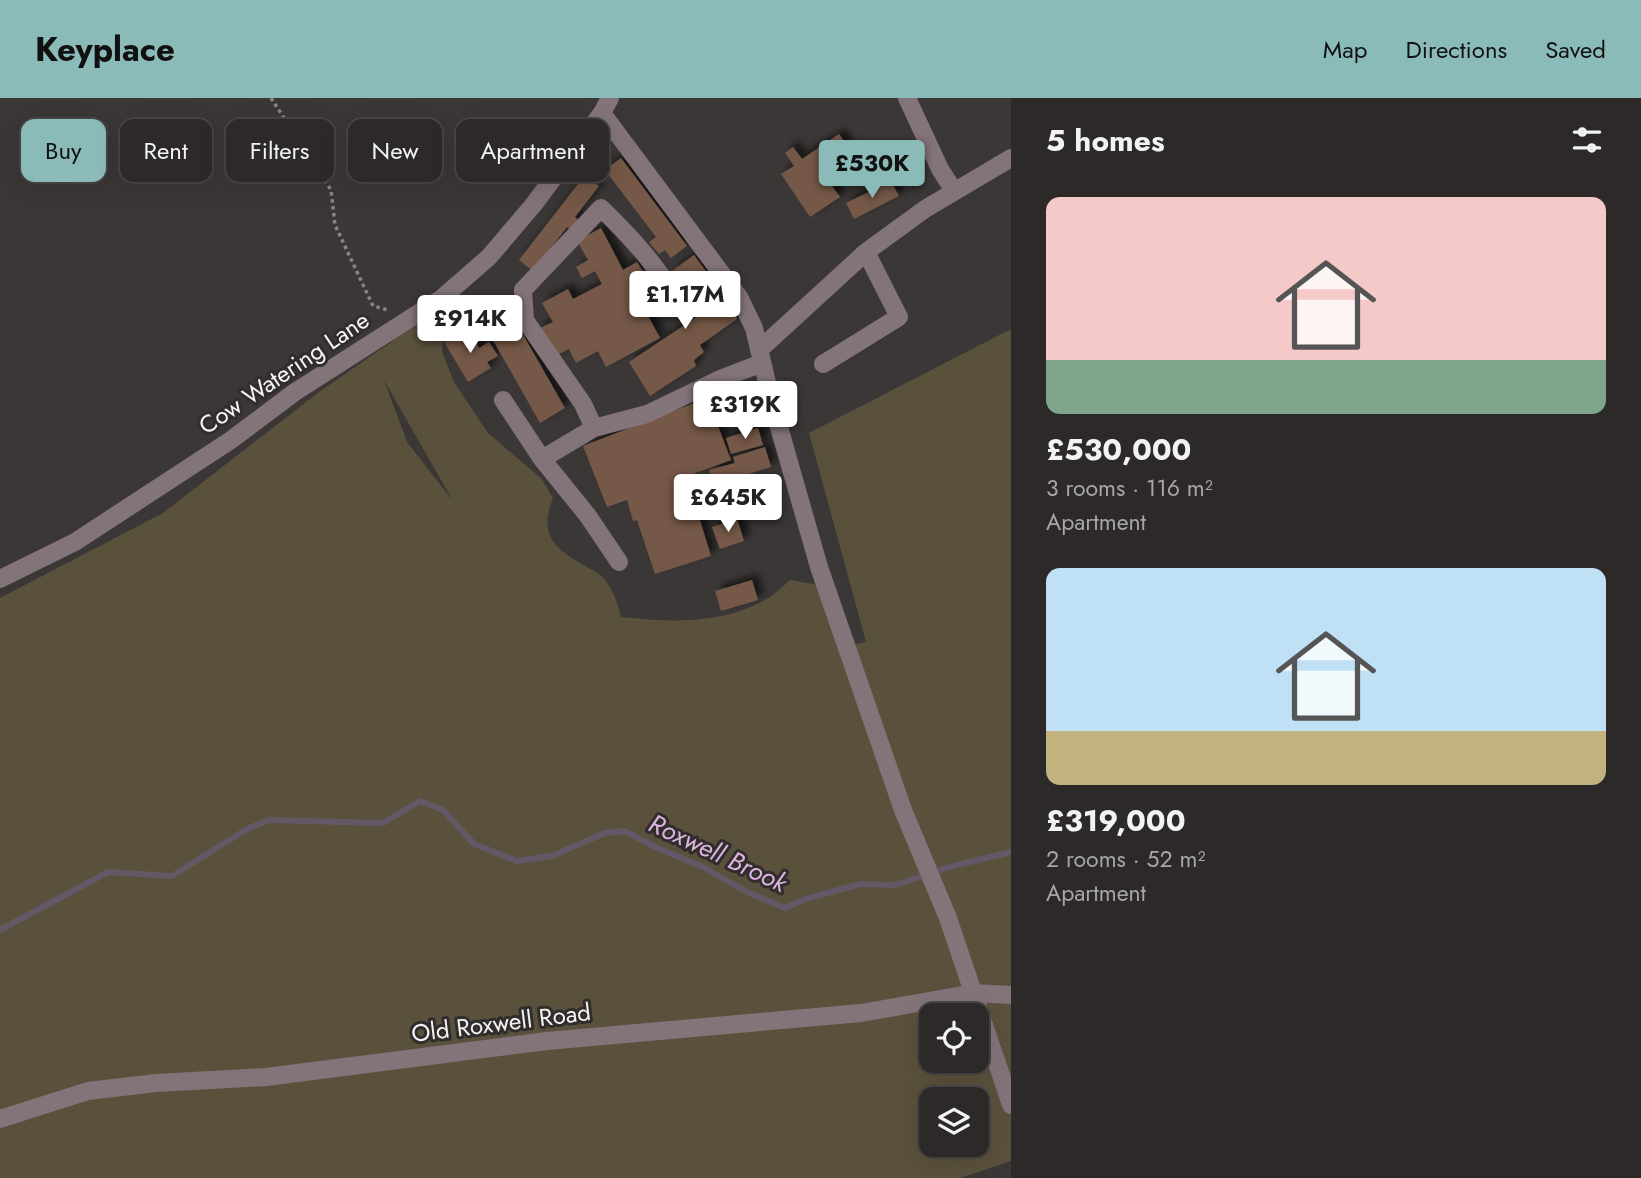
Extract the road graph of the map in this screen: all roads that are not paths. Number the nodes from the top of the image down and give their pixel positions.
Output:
1 (907, 98) edge
2 (606, 105) edge
3 (1011, 158) edge
4 (954, 191) junction
5 (866, 252) junction
6 (682, 308) dead end
7 (761, 356) junction
8 (823, 364) dead end
9 (503, 400) dead end
10 (594, 428) junction
11 (542, 459) junction
12 (619, 562) dead end
13 (0, 579) edge
14 (974, 993) junction
15 (1011, 995) edge
16 (1011, 1105) edge
17 (0, 1119) edge

1 - 4 street
2 - 7 street
2 - 13 street, Cow Watering Lane
3 - 4 street
4 - 5 street
5 - 7 street
5 - 8 street
6 - 10 street
7 - 10 street
7 - 14 street
9 - 11 street
10 - 11 street
11 - 12 street
14 - 15 street, Old Roxwell Road
14 - 16 street
14 - 17 street, Old Roxwell Road

